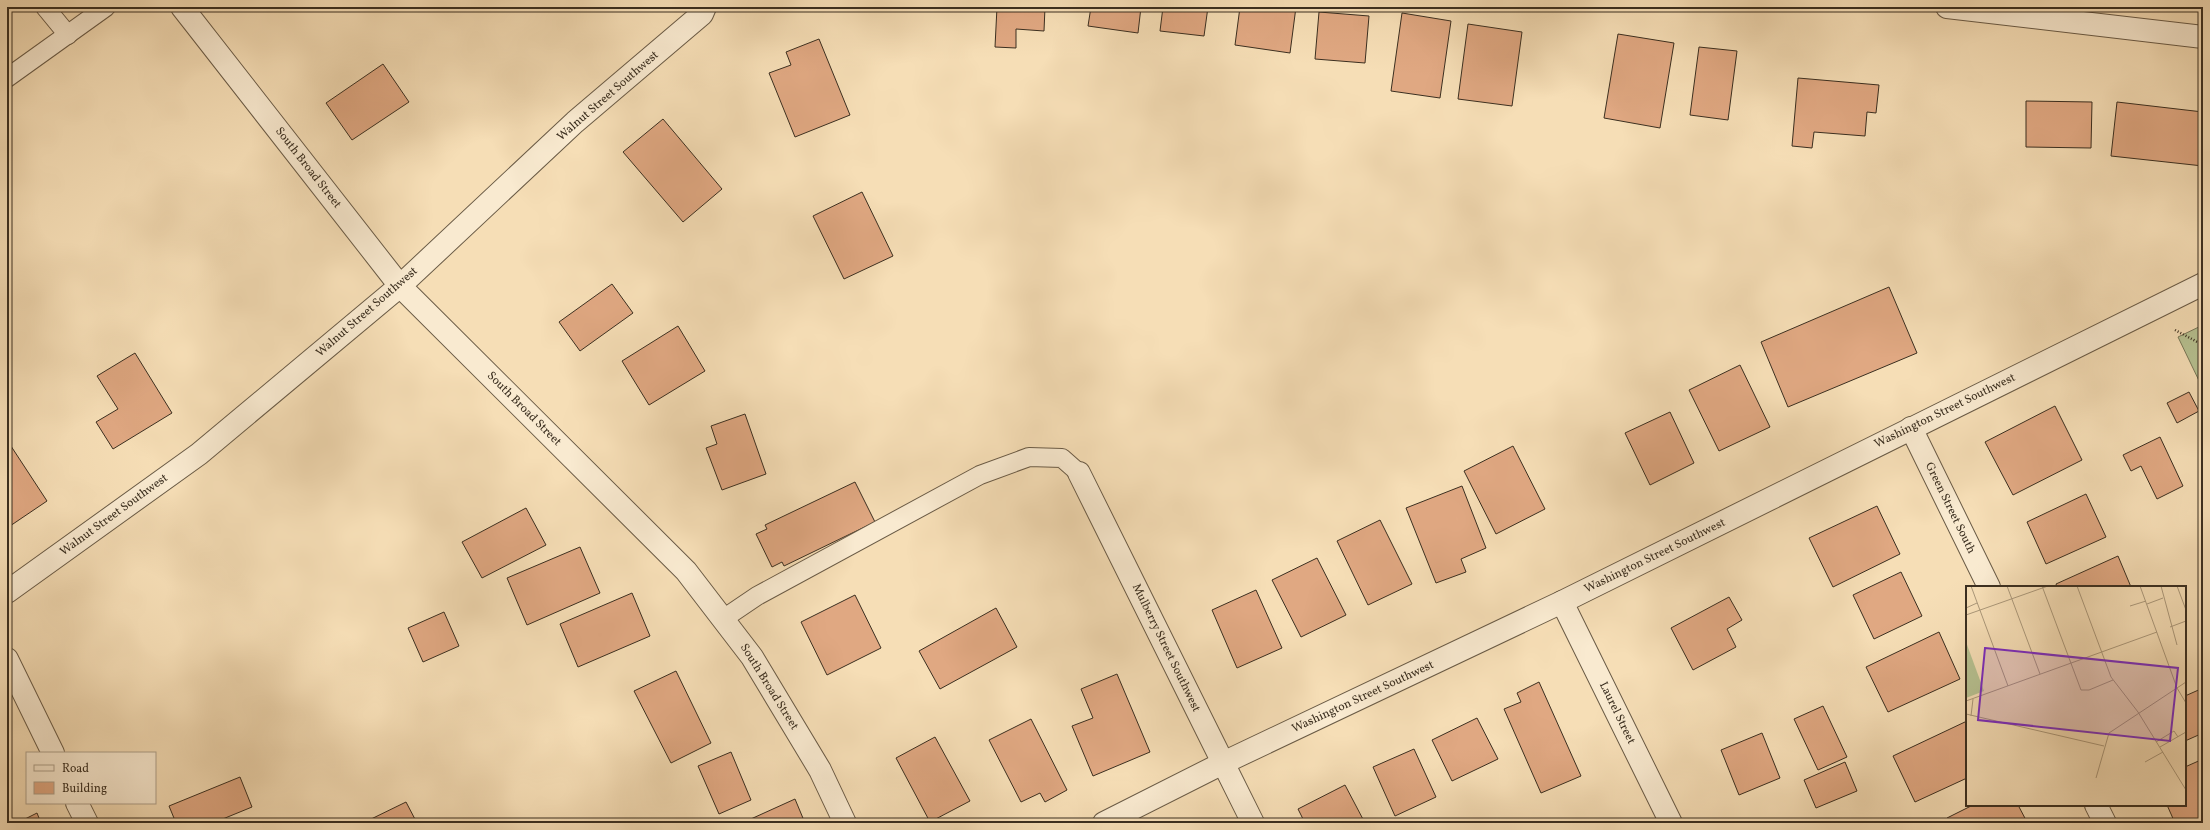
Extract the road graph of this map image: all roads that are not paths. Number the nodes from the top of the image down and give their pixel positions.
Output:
1 (45, 7) edge
2 (106, 7) edge
3 (182, 7) edge
4 (705, 7) edge
5 (1947, 7) edge
6 (68, 35) junction
7 (2203, 37) edge
8 (7, 78) edge
9 (2203, 284) edge
10 (400, 286) junction
11 (1911, 428) junction
12 (1079, 473) joint
13 (1989, 586) edge
14 (7, 592) edge
15 (1562, 602) junction
16 (723, 618) junction
17 (7, 659) edge
18 (53, 752) edge
19 (1223, 763) junction
20 (78, 804) edge
21 (2096, 806) edge
22 (87, 823) edge
23 (845, 823) edge
24 (1104, 823) edge
25 (1253, 823) edge
26 (1672, 823) edge
27 (2105, 823) edge

1 - 6 lane
2 - 6 lane
3 - 10 street, South Broad Street
4 - 10 street, Walnut Street Southwest
5 - 7 street
6 - 8 lane
9 - 11 street, Washington Street Southwest
10 - 14 street, Walnut Street Southwest
10 - 16 street, South Broad Street
11 - 13 street, Green Street South
11 - 15 street, Washington Street Southwest
12 - 16 lane
12 - 19 street, Mulberry Street Southwest
15 - 19 street, Washington Street Southwest
15 - 26 street, Laurel Street
16 - 23 street, South Broad Street
17 - 18 street
19 - 24 street, Washington Street Southwest
19 - 25 street, Mulberry Street Southwest
20 - 22 street
21 - 27 street

